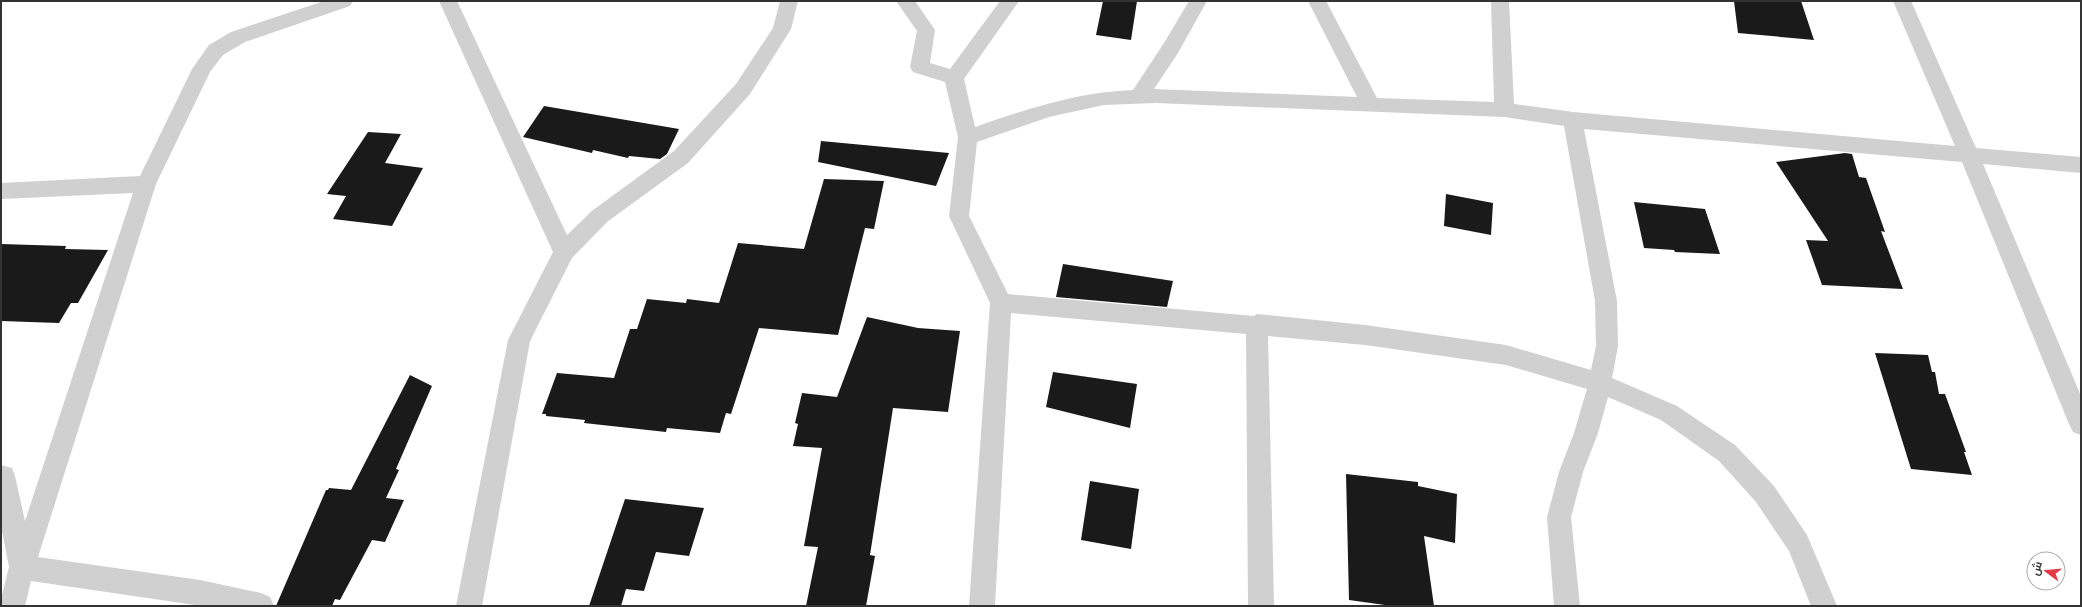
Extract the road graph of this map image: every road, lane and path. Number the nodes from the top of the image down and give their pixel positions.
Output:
1 (344, 1) edge
2 (448, 1) edge
3 (789, 1) edge
4 (905, 1) edge
5 (1010, 1) edge
6 (1198, 1) edge
7 (1317, 1) edge
8 (1500, 1) edge
9 (1902, 1) edge
10 (954, 78) junction
11 (1138, 97) junction
12 (1371, 104) junction
13 (1504, 110) junction
14 (1573, 120) junction
15 (968, 137) junction
16 (1970, 157) junction
17 (2081, 165) edge
18 (146, 184) junction
19 (1, 191) edge
20 (564, 252) junction
21 (1001, 303) junction
22 (1257, 324) junction
23 (1600, 383) junction
24 (2081, 424) edge
25 (1, 476) edge
26 (22, 567) junction
27 (12, 606) edge
28 (261, 606) edge
29 (469, 606) edge
30 (982, 606) edge
31 (1261, 606) edge
32 (1567, 606) edge
33 (1824, 606) edge

1 - 18 street
2 - 20 street
3 - 20 street
4 - 10 street
5 - 10 street
6 - 11 street
7 - 12 street
8 - 13 street
9 - 16 street
10 - 15 street
11 - 12 street
11 - 15 street
12 - 13 street
13 - 14 street
14 - 16 street
14 - 23 street
15 - 21 street
16 - 17 street
16 - 24 street
18 - 19 street
18 - 26 street
20 - 29 street
21 - 22 street
21 - 30 street
22 - 23 street
22 - 31 street
23 - 32 street
23 - 33 street
25 - 26 street
26 - 27 street
26 - 28 street

